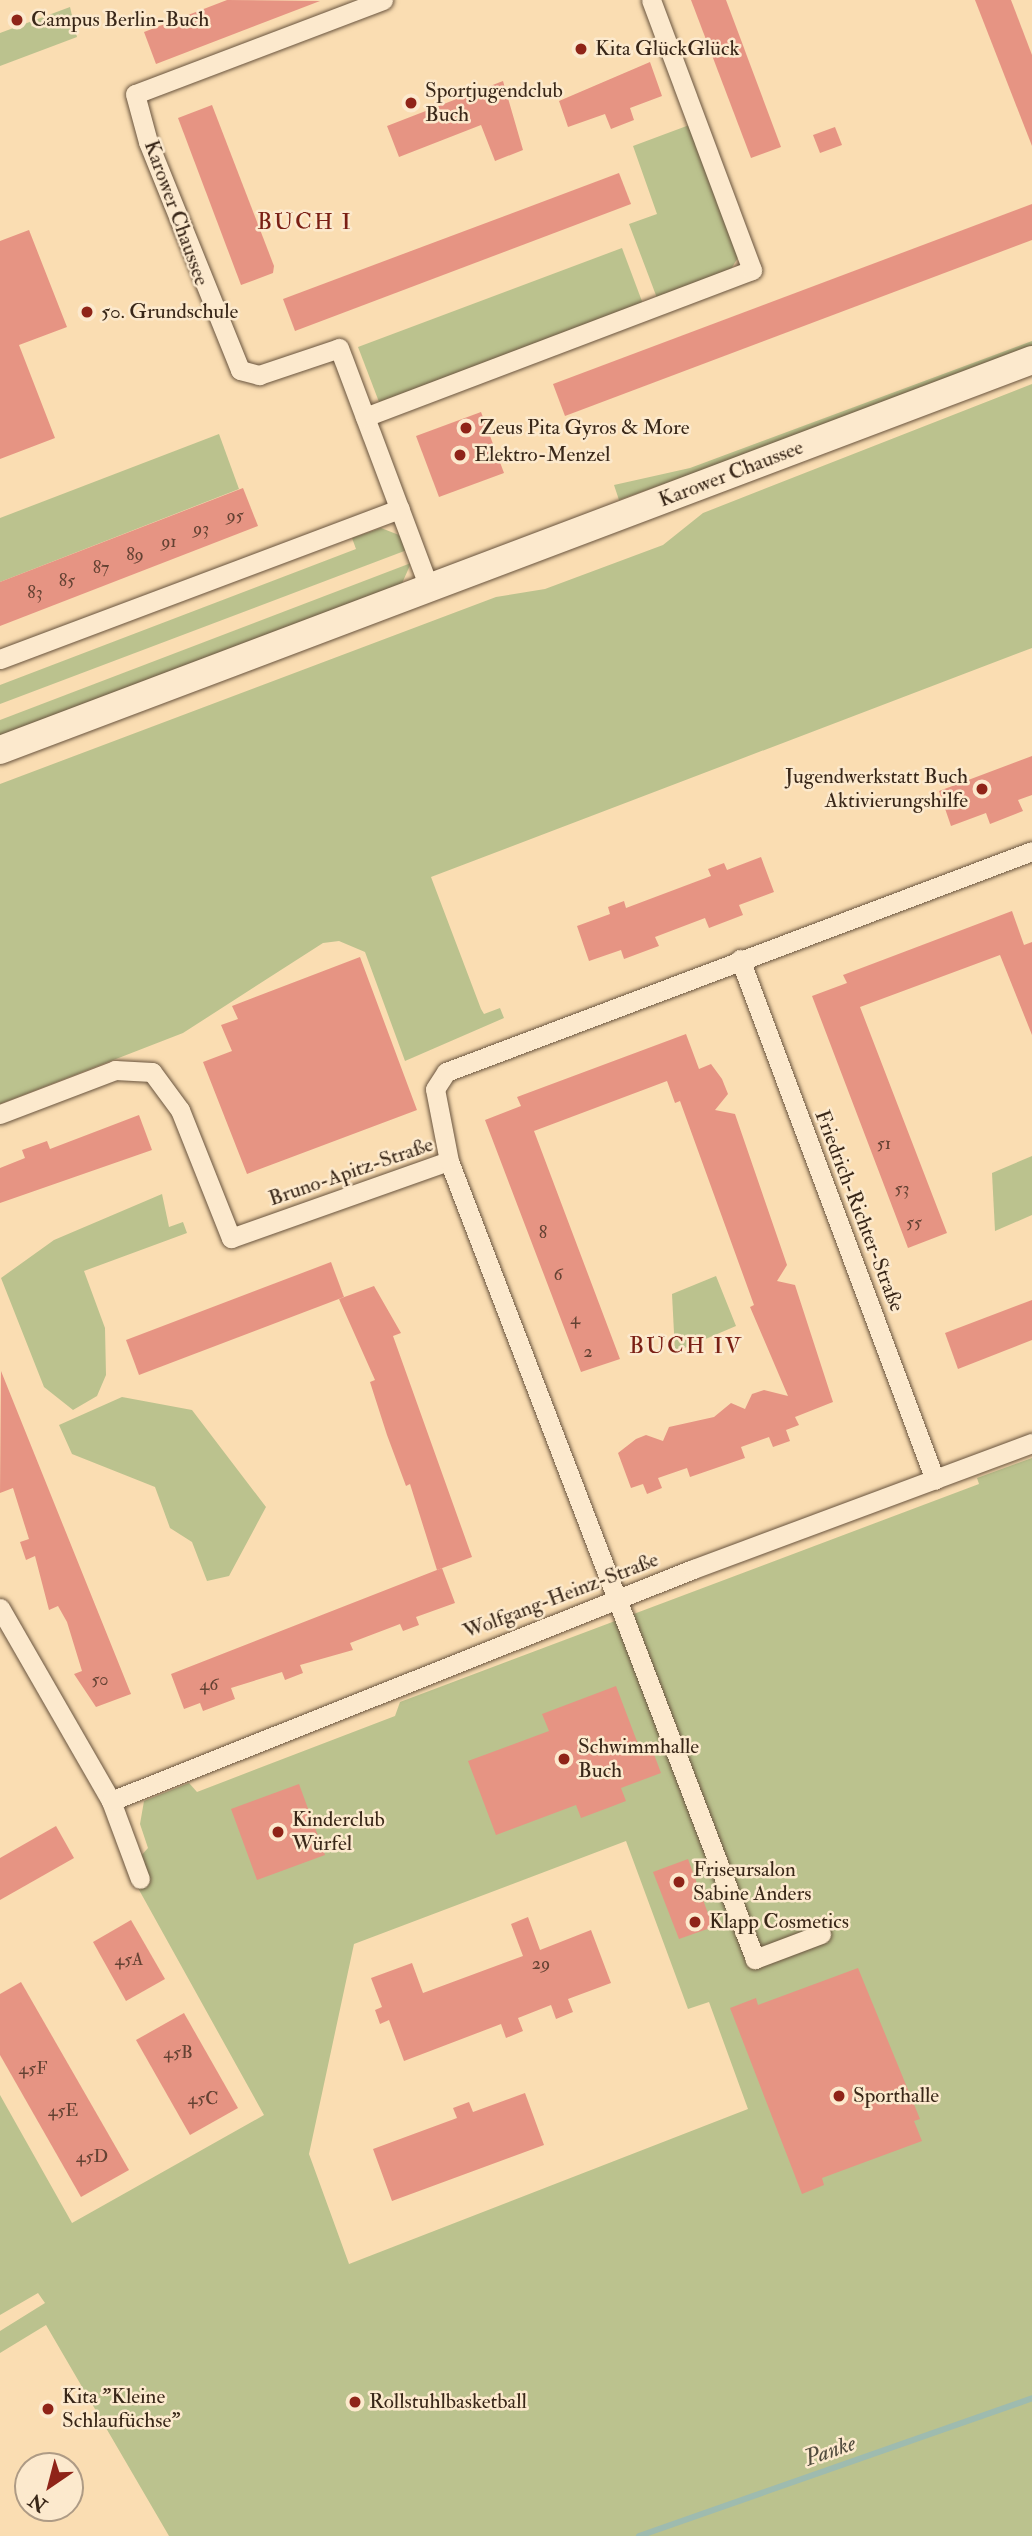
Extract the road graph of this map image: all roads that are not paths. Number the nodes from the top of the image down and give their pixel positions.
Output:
1 (383, 0) edge
2 (652, 0) edge
3 (1032, 360) edge
4 (365, 417) junction
5 (400, 509) junction
6 (429, 587) junction
7 (0, 659) edge
8 (0, 750) edge
9 (1032, 851) edge
10 (740, 959) junction
11 (0, 1114) edge
12 (449, 1161) junction
13 (1032, 1444) edge
14 (935, 1480) junction
15 (619, 1598) junction
16 (0, 1608) edge
17 (111, 1801) junction
18 (140, 1879) dead end
19 (821, 1934) dead end

1 - 4 street, Karower Chaussee
2 - 4 street
3 - 6 main road, Karower Chaussee
4 - 5 street, Karower Chaussee
5 - 6 street, Karower Chaussee
5 - 7 street
6 - 8 main road, Karower Chaussee
9 - 10 street
10 - 12 street
10 - 14 street, Friedrich-Richter-Straße
11 - 12 street, Bruno-Apitz-Straße
12 - 15 street, Bruno-Apitz-Straße
13 - 14 street, Wolfgang-Heinz-Straße
14 - 15 street, Wolfgang-Heinz-Straße
15 - 17 street, Wolfgang-Heinz-Straße
15 - 19 street, Bruno-Apitz-Straße
16 - 17 street
17 - 18 street

